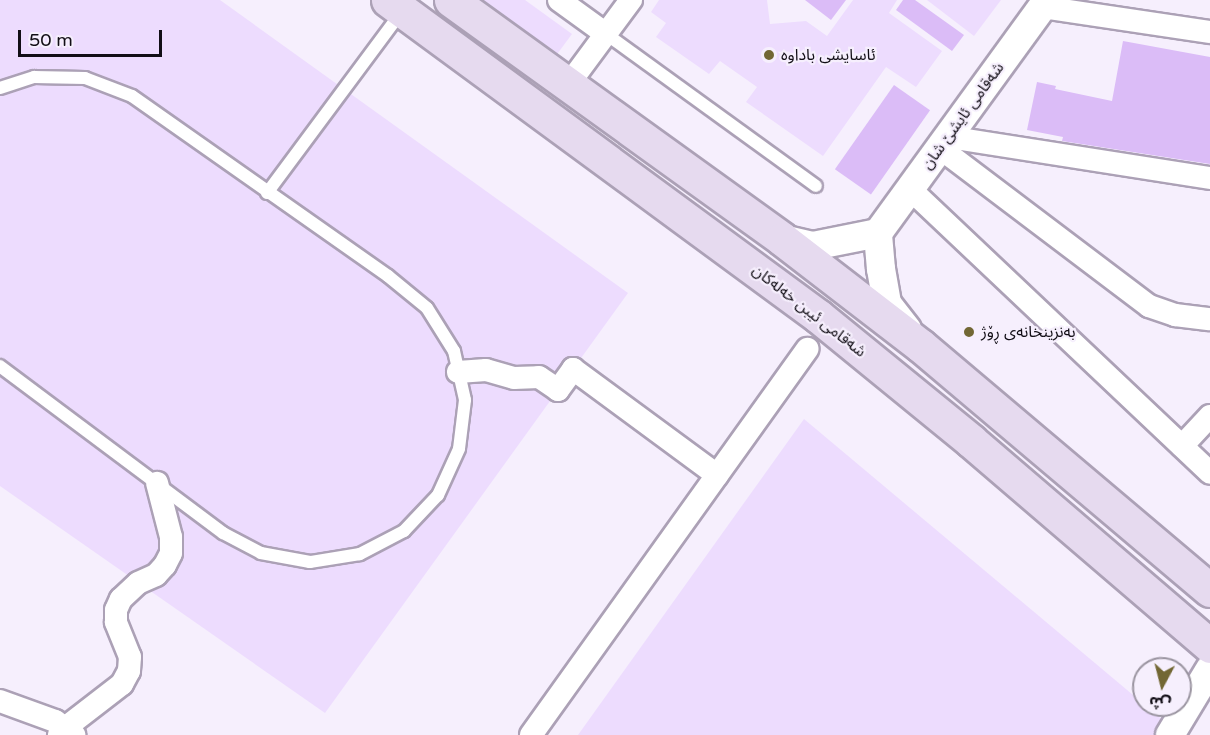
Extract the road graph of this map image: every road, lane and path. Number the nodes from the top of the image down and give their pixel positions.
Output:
1 (451, 0) edge
2 (559, 0) edge
3 (631, 0) edge
4 (1044, 4) edge
5 (395, 5) edge
6 (1210, 32) edge
7 (606, 34) junction
8 (568, 85) junction
9 (0, 88) edge
10 (944, 142) junction
11 (1210, 178) edge
12 (816, 186) dead end
13 (910, 189) junction
14 (267, 193) junction
15 (727, 201) junction
16 (705, 231) junction
17 (878, 233) junction
18 (782, 239) junction
19 (1210, 319) edge
20 (921, 346) junction
21 (807, 349) dead end
22 (0, 366) edge
23 (458, 372) junction
24 (1002, 413) junction
25 (1210, 416) edge
26 (971, 441) junction
27 (1182, 446) junction
28 (1210, 473) edge
29 (717, 475) junction
30 (157, 483) junction
31 (1210, 590) edge
32 (1210, 646) edge
33 (1210, 669) edge
34 (0, 701) edge
35 (66, 733) edge
36 (531, 735) edge
37 (1170, 735) edge

1 - 8 main road
2 - 7 street
3 - 7 street
4 - 6 street
4 - 10 street, شەقامی ئایشێ شان
5 - 14 lane
5 - 16 main road, شەقامی ئیبن خەلەکان
7 - 8 street
7 - 12 lane
8 - 15 main road
9 - 14 lane
10 - 11 street
10 - 13 street, شەقامی ئایشێ شان
10 - 19 street
13 - 17 street, شەقامی ئایشێ شان
13 - 27 street
14 - 23 lane
15 - 16 main road
15 - 18 main road
16 - 26 main road, شەقامی ئیبن خەلەکان
17 - 18 street
17 - 20 street
18 - 20 main road
20 - 24 main road
21 - 29 street
22 - 30 lane
23 - 29 street
23 - 30 lane
24 - 26 main road
24 - 31 main road
25 - 27 street
26 - 32 main road, شەقامی ئیبن خەلەکان
27 - 28 street
29 - 36 street
30 - 35 street
33 - 37 street
34 - 35 street

